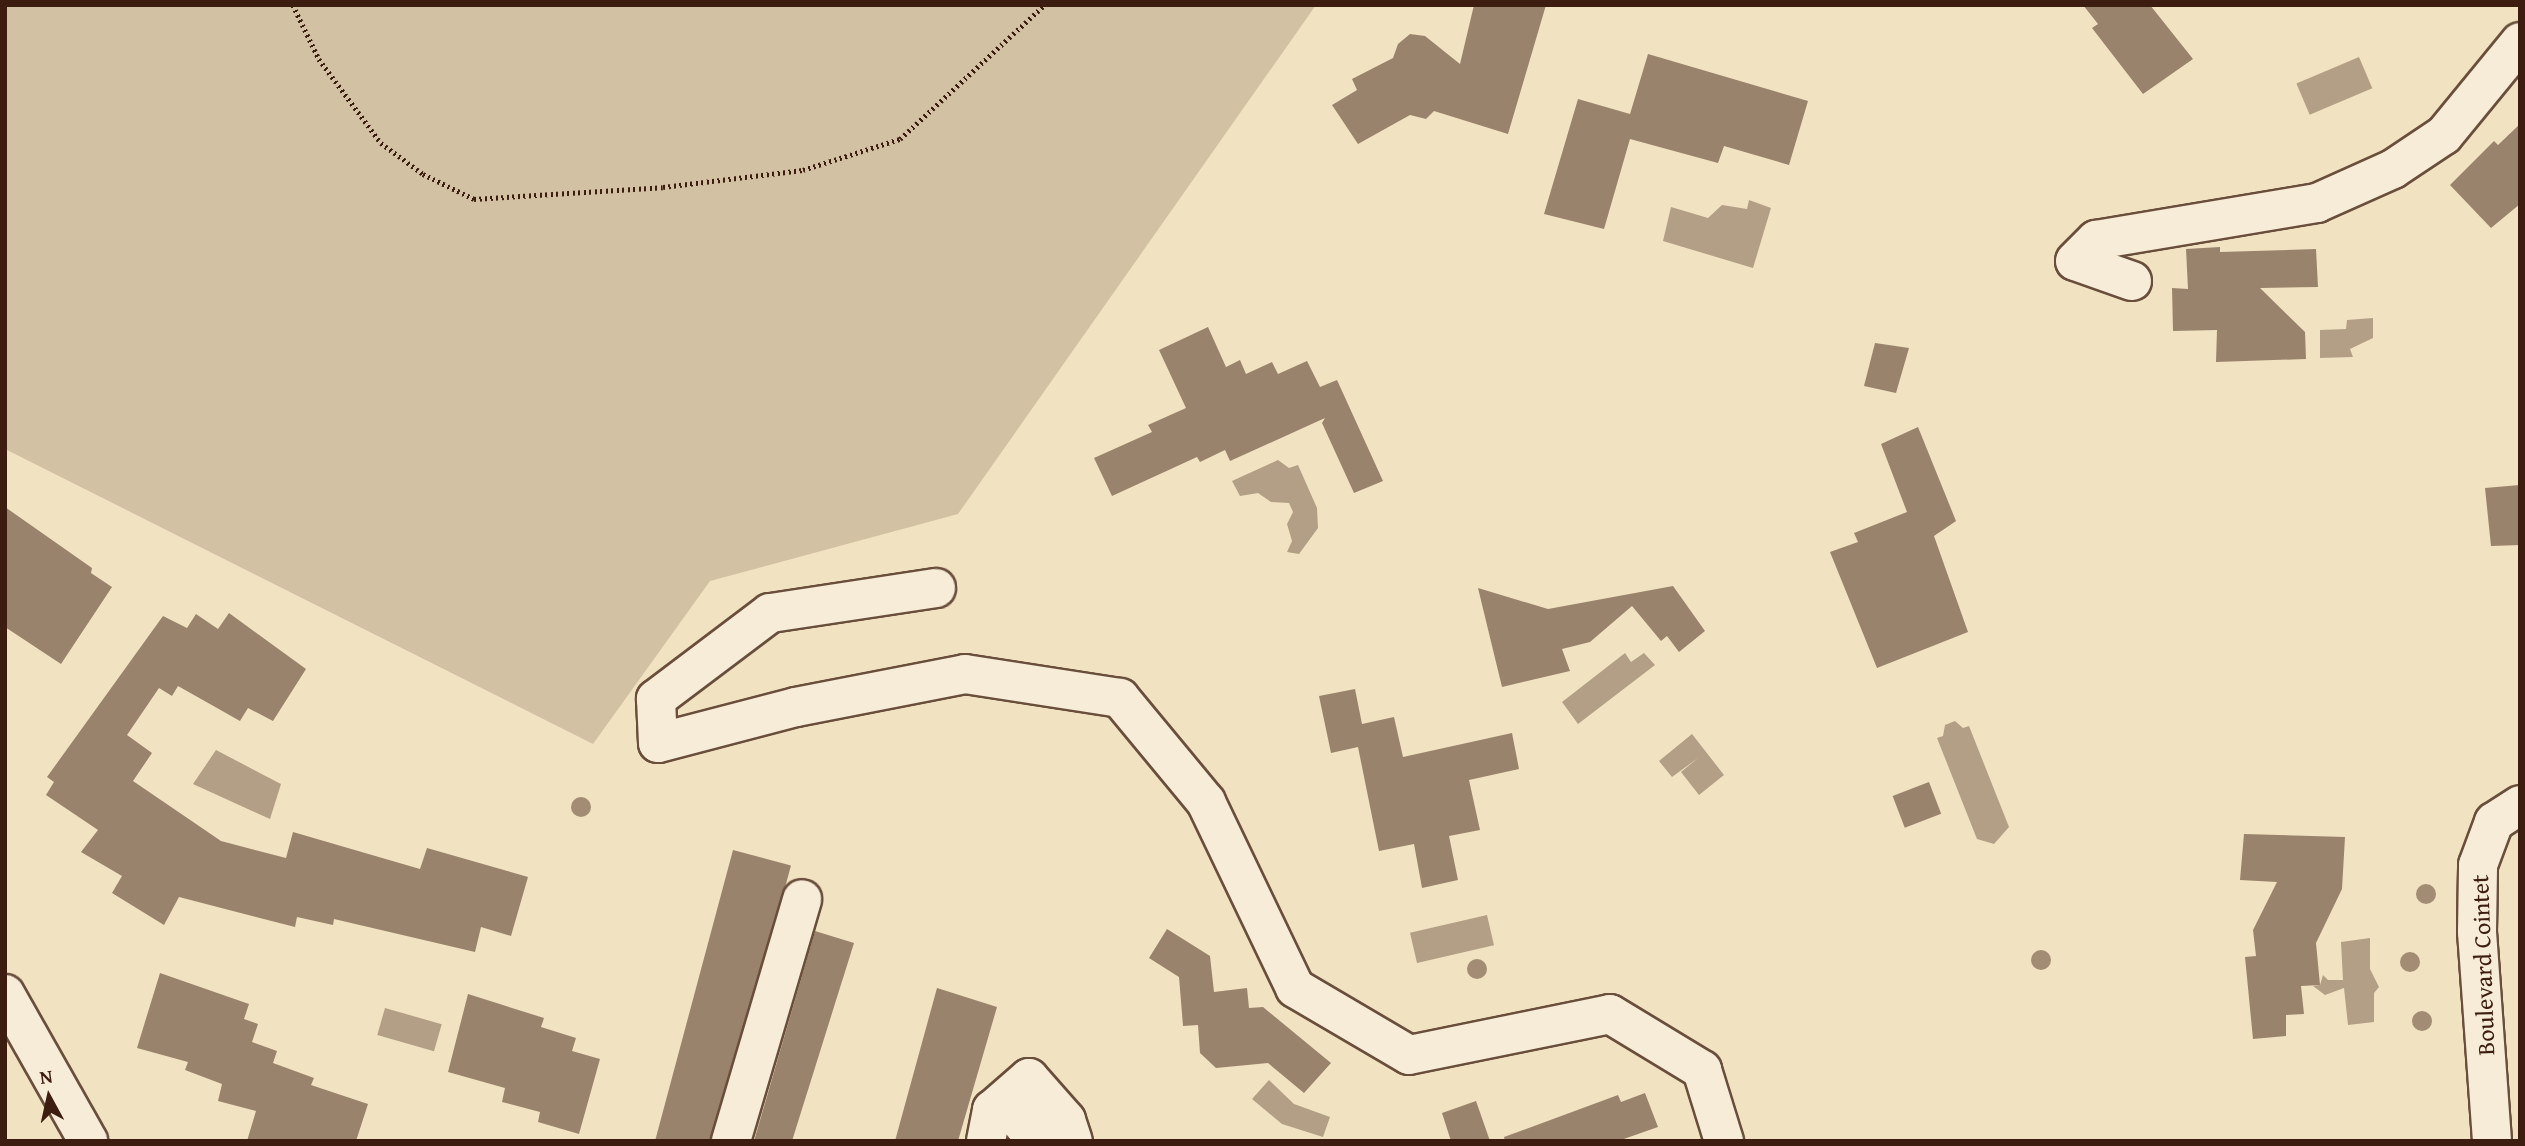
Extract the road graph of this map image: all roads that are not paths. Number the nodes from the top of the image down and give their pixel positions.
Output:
1 (2520, 42) edge
2 (2132, 281) dead end
3 (936, 588) dead end
4 (2520, 805) edge
5 (802, 899) dead end
6 (5, 994) edge
7 (1016, 1090) junction
8 (88, 1141) edge
9 (731, 1141) edge
10 (986, 1141) edge
11 (1037, 1141) edge
12 (1073, 1141) edge
13 (1724, 1141) edge
14 (2492, 1141) edge

1 - 2 street
3 - 13 street
4 - 14 street, Boulevard Cointet
5 - 9 street
6 - 8 street
7 - 10 street
7 - 11 street
7 - 12 street

